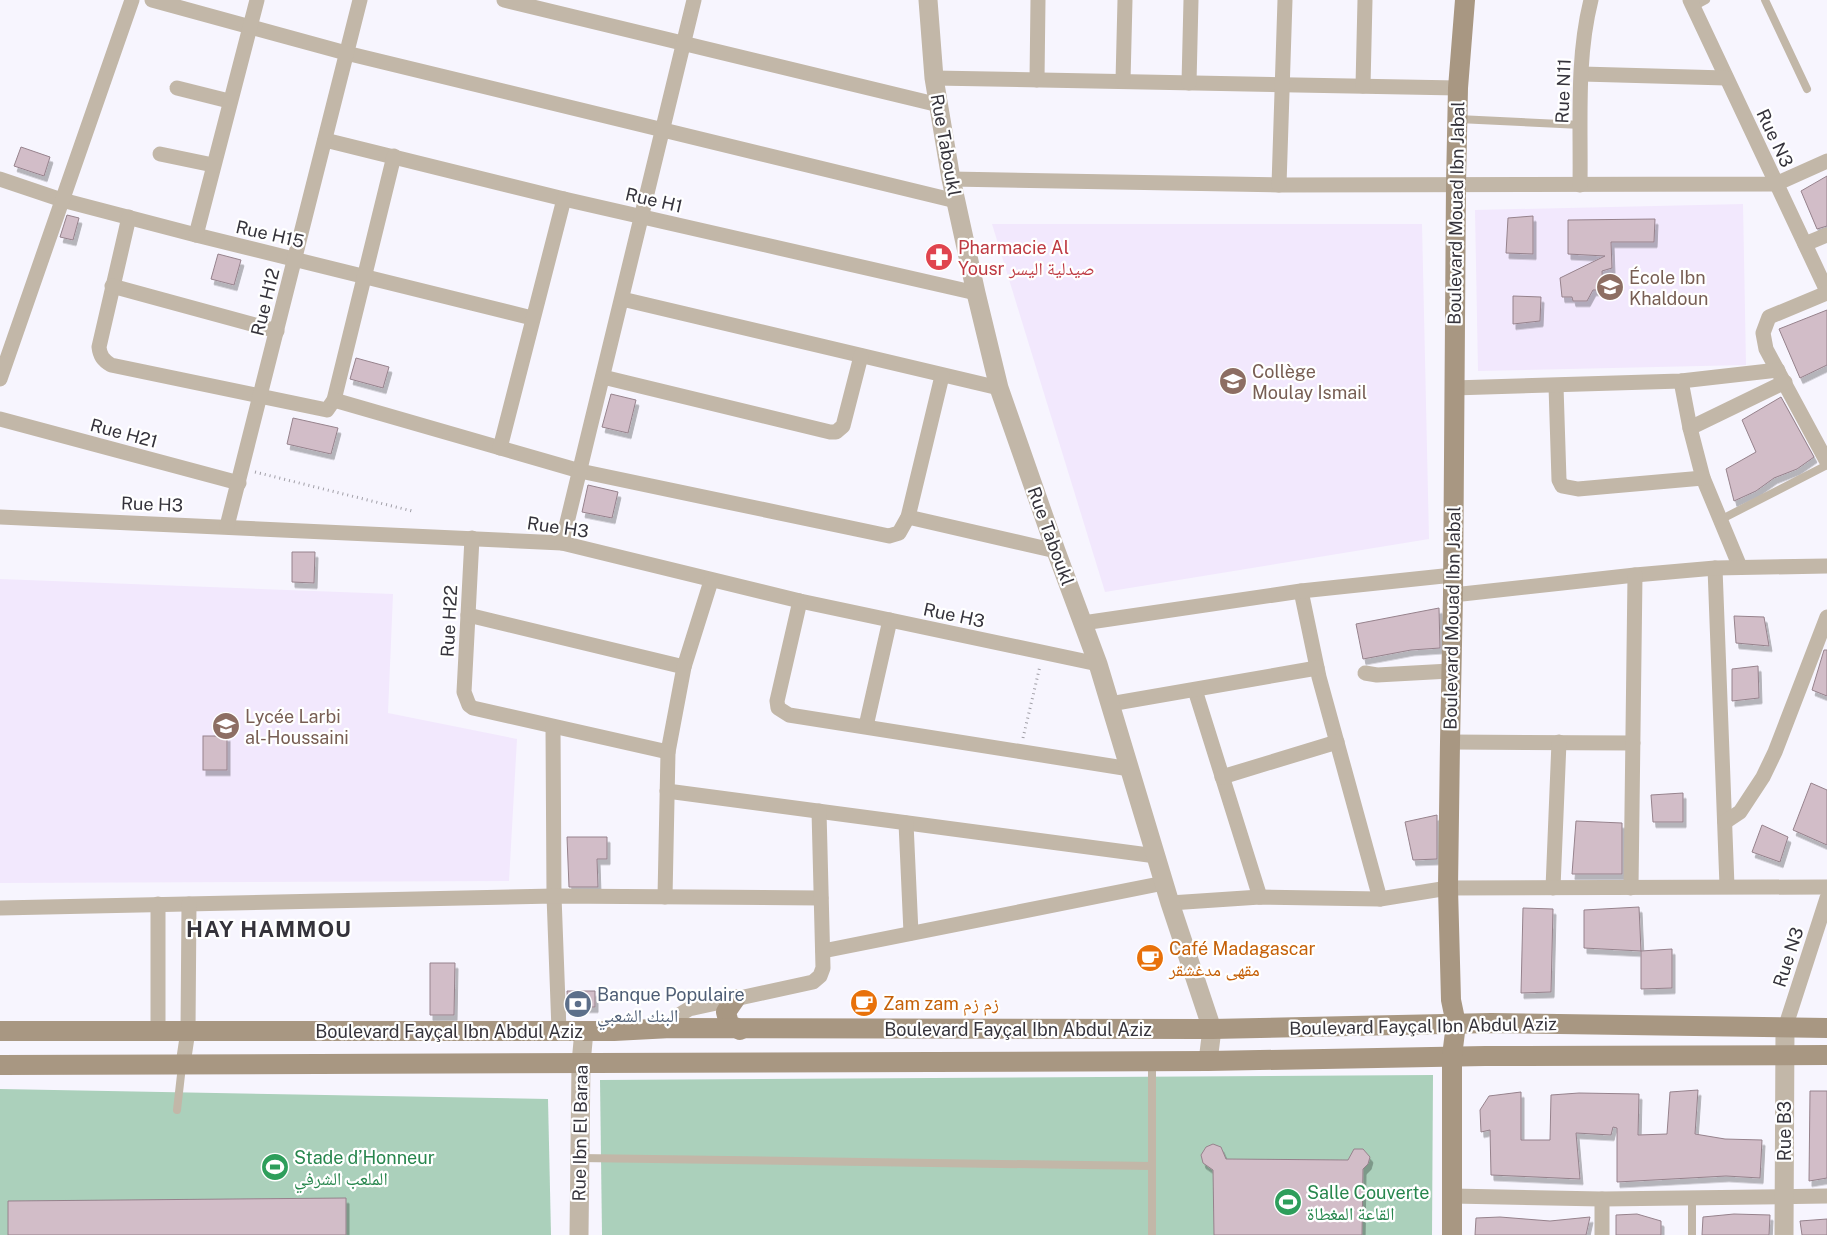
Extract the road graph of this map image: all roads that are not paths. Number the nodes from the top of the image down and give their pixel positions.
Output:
1 (132, 0) edge
2 (152, 0) edge
3 (257, 0) edge
4 (360, 0) edge
5 (504, 0) edge
6 (694, 0) edge
7 (928, 0) edge
8 (1038, 0) edge
9 (1125, 0) edge
10 (1191, 0) edge
11 (1285, 0) edge
12 (1365, 0) edge
13 (1465, 0) edge
14 (1591, 0) edge
15 (1765, 0) edge
16 (1697, 2) edge
17 (250, 27) junction
18 (684, 43) junction
19 (346, 53) junction
20 (1582, 74) junction
21 (934, 78) junction
22 (1726, 78) junction
23 (1036, 80) junction
24 (1123, 82) junction
25 (1189, 83) junction
26 (1282, 86) junction
27 (1363, 86) junction
28 (177, 88) dead end
29 (1458, 88) junction
30 (1807, 89) dead end
31 (229, 101) junction
32 (939, 105) junction
33 (1457, 119) junction
34 (1581, 125) junction
35 (662, 130) junction
36 (325, 140) junction
37 (160, 154) dead end
38 (394, 156) junction
39 (1827, 161) edge
40 (213, 165) junction
41 (0, 179) edge
42 (951, 179) junction
43 (1456, 184) junction
44 (1776, 184) junction
45 (1279, 185) junction
46 (1580, 185) junction
47 (62, 200) junction
48 (564, 200) junction
49 (956, 201) junction
50 (129, 217) junction
51 (641, 217) junction
52 (196, 235) junction
53 (1827, 235) edge
54 (1805, 244) junction
55 (295, 259) junction
56 (365, 276) junction
57 (112, 286) junction
58 (1827, 292) edge
59 (976, 293) junction
60 (622, 299) junction
61 (532, 318) junction
62 (277, 331) junction
63 (861, 356) junction
64 (942, 376) junction
65 (1782, 376) junction
66 (603, 377) junction
67 (0, 379) edge
68 (1681, 381) junction
69 (1556, 386) junction
70 (999, 388) junction
71 (1453, 388) junction
72 (261, 398) junction
73 (334, 400) junction
74 (0, 419) edge
75 (1690, 428) junction
76 (500, 448) junction
77 (1827, 463) edge
78 (580, 471) junction
79 (241, 476) junction
80 (1703, 478) junction
81 (908, 517) junction
82 (0, 518) edge
83 (1720, 520) junction
84 (227, 526) junction
85 (472, 538) junction
86 (562, 543) junction
87 (1056, 551) junction
88 (1827, 566) edge
89 (1740, 567) junction
90 (1715, 568) junction
91 (1634, 574) junction
92 (1453, 575) junction
93 (711, 581) junction
94 (1301, 591) junction
95 (1453, 595) junction
96 (800, 601) junction
97 (468, 615) junction
98 (1827, 617) edge
99 (890, 620) junction
100 (1083, 623) junction
101 (1098, 664) junction
102 (684, 667) junction
103 (1317, 668) junction
104 (1450, 671) junction
105 (1365, 673) dead end
106 (1195, 690) junction
107 (1110, 704) junction
108 (866, 726) junction
109 (553, 727) junction
110 (1337, 742) junction
111 (1450, 742) junction
112 (1559, 742) junction
113 (1633, 742) junction
114 (668, 752) junction
115 (1130, 769) junction
116 (1222, 777) junction
117 (667, 791) junction
118 (819, 811) junction
119 (1725, 822) junction
120 (906, 823) junction
121 (1156, 856) junction
122 (1164, 883) junction
123 (1727, 886) junction
124 (1827, 887) edge
125 (1448, 888) junction
126 (1553, 888) junction
127 (1631, 888) junction
128 (554, 896) junction
129 (665, 897) junction
130 (1260, 897) junction
131 (821, 898) junction
132 (1827, 898) edge
133 (1380, 899) junction
134 (158, 904) junction
135 (189, 904) junction
136 (1170, 904) junction
137 (0, 908) edge
138 (912, 933) junction
139 (823, 951) junction
140 (735, 999) junction
141 (1456, 1024) junction
142 (671, 1028) junction
143 (1785, 1028) junction
144 (1827, 1028) edge
145 (1212, 1029) junction
146 (559, 1030) junction
147 (740, 1030) junction
148 (0, 1031) edge
149 (158, 1031) junction
150 (188, 1031) junction
151 (584, 1031) junction
152 (1827, 1055) edge
153 (1452, 1056) junction
154 (1784, 1056) junction
155 (1208, 1061) junction
156 (1152, 1062) junction
157 (581, 1063) junction
158 (183, 1064) junction
159 (0, 1065) edge
160 (177, 1110) dead end
161 (578, 1158) junction
162 (1152, 1166) junction
163 (1452, 1196) junction
164 (1784, 1196) junction
165 (1827, 1196) edge
166 (1692, 1198) junction
167 (1602, 1199) junction
168 (578, 1235) edge
169 (1152, 1235) edge
170 (1452, 1235) edge
171 (1602, 1235) edge
172 (1692, 1235) edge
173 (1784, 1235) edge

1 - 47 street
2 - 17 street
3 - 17 street
4 - 19 street, Rue H12
5 - 18 street
6 - 18 street
7 - 21 street, Rue Taboukl
8 - 23 street
9 - 24 street
10 - 25 street
11 - 26 street
12 - 27 street
13 - 29 main road, Boulevard Mouad Ibn Jabal
14 - 20 street, Rue N11
15 - 30 lane
16 - 22 street, Rue N3
17 - 19 street
17 - 31 street
18 - 32 street
18 - 35 street
19 - 35 street
19 - 36 street, Rue H12
20 - 22 street
20 - 34 street, Rue N11
21 - 23 street
21 - 32 street, Rue Taboukl
22 - 44 street, Rue N3
23 - 24 street
24 - 25 street
25 - 26 street
26 - 27 street
26 - 45 street
27 - 29 street
28 - 31 street
29 - 33 main road, Boulevard Mouad Ibn Jabal
31 - 40 street
32 - 42 street, Rue Taboukl
33 - 34 lane
33 - 43 main road, Boulevard Mouad Ibn Jabal
34 - 46 street, Rue N11
35 - 49 street
35 - 51 street
36 - 38 street, Rue H1
36 - 55 street, Rue H12
37 - 40 street
38 - 48 street, Rue H1
38 - 56 street
39 - 44 street
40 - 52 street
41 - 47 street, Rue H15
42 - 45 street
42 - 49 street, Rue Taboukl
43 - 45 street
43 - 46 street
43 - 71 main road, Boulevard Mouad Ibn Jabal
44 - 46 street
44 - 54 street, Rue N3
47 - 50 street, Rue H15
47 - 67 street
48 - 51 street, Rue H1
48 - 61 street
49 - 59 street, Rue Taboukl
50 - 52 street, Rue H15
50 - 57 street
51 - 59 street, Rue H1
51 - 60 street
52 - 55 street, Rue H15
53 - 54 street
54 - 58 street, Rue N3
55 - 56 street, Rue H15
55 - 62 street, Rue H12
56 - 61 street, Rue H15
56 - 73 street
57 - 62 street
57 - 72 street
58 - 65 street
59 - 70 street, Rue Taboukl
60 - 63 street
60 - 66 street
61 - 76 street
62 - 72 street, Rue H12
63 - 64 street
63 - 66 street
64 - 70 street
64 - 81 street
65 - 68 street
65 - 75 street
65 - 77 street
66 - 78 street
68 - 69 street
68 - 75 street
69 - 71 street
69 - 80 street
70 - 87 street, Rue Taboukl
71 - 92 main road, Boulevard Mouad Ibn Jabal
72 - 73 street
72 - 79 street, Rue H12
73 - 76 street
74 - 79 street, Rue H21
75 - 80 street
76 - 78 street
77 - 83 lane
78 - 81 street
78 - 86 street
79 - 84 street, Rue H12
80 - 83 street
81 - 87 street
82 - 84 street, Rue H3
83 - 89 street
84 - 85 street, Rue H3
85 - 86 street, Rue H3
85 - 97 street, Rue H22
86 - 93 street, Rue H3
87 - 100 street, Rue Taboukl
88 - 89 street
89 - 90 street
90 - 91 street
90 - 119 street
91 - 95 street
91 - 113 street
92 - 94 street
92 - 95 main road, Boulevard Mouad Ibn Jabal
93 - 96 street, Rue H3
93 - 102 street
94 - 100 street
94 - 103 street
95 - 104 main road, Boulevard Mouad Ibn Jabal
96 - 99 street, Rue H3
96 - 108 street
97 - 102 street
97 - 109 street, Rue H22
98 - 119 street
99 - 101 street, Rue H3
99 - 108 street
100 - 101 street, Rue Taboukl
101 - 107 street, Rue Taboukl
102 - 114 street
103 - 106 street
103 - 110 street
104 - 105 street
104 - 111 main road, Boulevard Mouad Ibn Jabal
106 - 107 street
106 - 116 street
107 - 115 street, Rue Taboukl
108 - 115 street
109 - 114 street
109 - 128 street
110 - 116 street
110 - 133 street
111 - 112 street
111 - 125 main road, Boulevard Mouad Ibn Jabal
112 - 113 street
112 - 126 street
113 - 127 street
114 - 117 street
115 - 121 street, Rue Taboukl
116 - 130 street
117 - 118 street
117 - 129 street
118 - 120 street
118 - 131 street
119 - 123 street
120 - 121 street
120 - 138 street
121 - 122 street, Rue Taboukl
122 - 136 street, Rue Taboukl
122 - 138 street
123 - 124 street
123 - 127 street
125 - 126 street
125 - 133 street
125 - 141 main road, Boulevard Mouad Ibn Jabal
126 - 127 street
128 - 129 street
128 - 135 street
128 - 146 street
129 - 131 street
130 - 133 street
130 - 136 street
131 - 139 street
132 - 143 street, Rue N3
134 - 135 street
134 - 137 street
134 - 149 street
135 - 150 street
136 - 145 street, Rue Taboukl
138 - 139 street
139 - 140 street
140 - 142 street
140 - 147 main road
141 - 143 main road, Boulevard Fayçal Ibn Abdul Aziz
141 - 145 main road, Boulevard Fayçal Ibn Abdul Aziz
141 - 153 main road, Boulevard Mouad Ibn Jabal
142 - 147 main road, Boulevard Fayçal Ibn Abdul Aziz
142 - 151 main road, Boulevard Fayçal Ibn Abdul Aziz
143 - 144 main road, Boulevard Fayçal Ibn Abdul Aziz
143 - 154 street, Rue B3
145 - 147 main road, Boulevard Fayçal Ibn Abdul Aziz
145 - 155 street, Rue Taboukl
146 - 150 main road, Boulevard Fayçal Ibn Abdul Aziz
146 - 151 main road, Boulevard Fayçal Ibn Abdul Aziz
148 - 149 main road, Boulevard Fayçal Ibn Abdul Aziz
149 - 150 main road, Boulevard Fayçal Ibn Abdul Aziz
150 - 158 street
151 - 157 street, Rue Ibn El Baraa
152 - 154 main road, Boulevard Fayçal Ibn Abdul Aziz
153 - 154 main road, Boulevard Fayçal Ibn Abdul Aziz
153 - 155 main road, Boulevard Fayçal Ibn Abdul Aziz
153 - 163 main road, Boulevard Mouad Ibn Jabal
154 - 164 street, Rue B3
155 - 156 main road, Boulevard Fayçal Ibn Abdul Aziz
156 - 157 main road, Boulevard Fayçal Ibn Abdul Aziz
156 - 162 lane
157 - 158 main road, Boulevard Fayçal Ibn Abdul Aziz
157 - 161 street, Rue Ibn El Baraa
158 - 159 main road, Boulevard Fayçal Ibn Abdul Aziz
158 - 160 lane
161 - 162 lane
161 - 168 street, Rue Ibn El Baraa
162 - 169 lane
163 - 167 street
163 - 170 main road, Boulevard Mouad Ibn Jabal
164 - 165 street
164 - 166 street
164 - 173 street, Rue B3
166 - 167 street
166 - 172 lane
167 - 171 street

